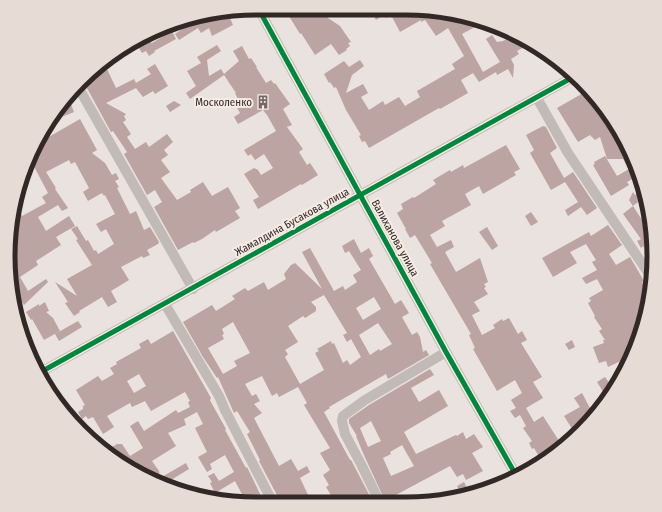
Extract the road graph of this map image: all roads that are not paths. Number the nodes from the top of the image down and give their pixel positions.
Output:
1 (262, 15) edge
2 (569, 79) edge
3 (81, 91) edge
4 (537, 98) junction
5 (360, 196) junction
6 (646, 271) edge
7 (193, 289) junction
8 (165, 304) junction
9 (446, 352) junction
10 (44, 371) edge
11 (514, 471) edge
12 (270, 497) edge
13 (377, 497) edge

1 - 5 street, Валиханова улица
2 - 4 street, Жамалдина Бусакова улица
3 - 7 street
4 - 5 street, Жамалдина Бусакова улица
4 - 6 street
5 - 7 street, Жамалдина Бусакова улица
5 - 9 street, Валиханова улица
7 - 8 street, Жамалдина Бусакова улица
8 - 10 street, Жамалдина Бусакова улица
8 - 12 street
9 - 11 street, Валиханова улица
9 - 13 street

